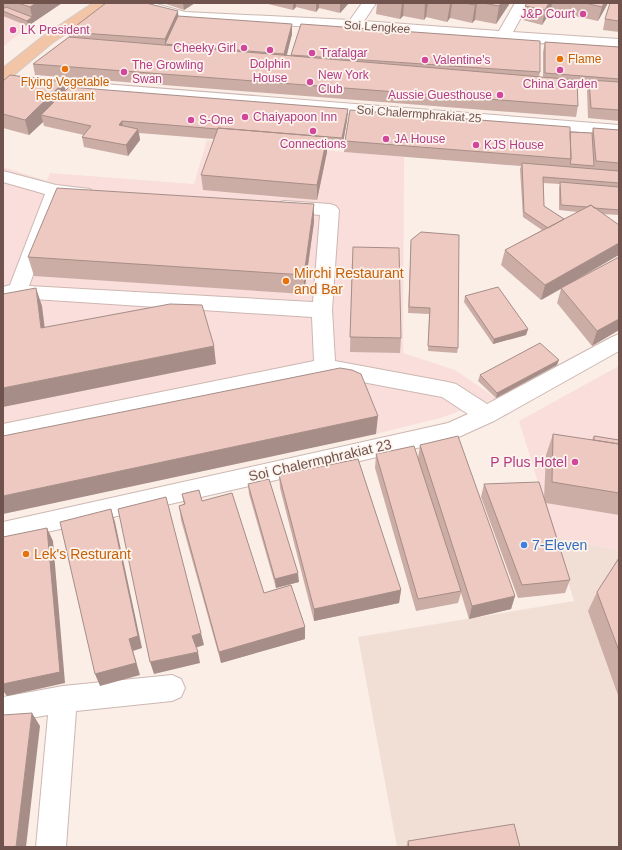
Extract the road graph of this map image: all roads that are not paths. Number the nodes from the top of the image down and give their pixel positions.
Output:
1 (103, 3) edge
2 (137, 3) edge
3 (369, 3) edge
4 (522, 3) edge
5 (354, 25) junction
6 (503, 36) junction
7 (619, 44) edge
8 (3, 76) edge
9 (3, 81) edge
10 (619, 130) edge
11 (3, 176) edge
12 (55, 191) junction
13 (102, 194) edge
14 (267, 206) edge
15 (10, 292) edge
16 (322, 310) junction
17 (619, 342) edge
18 (325, 367) junction
19 (486, 415) junction
20 (3, 433) edge
21 (3, 532) edge
22 (172, 688) dead end
23 (63, 699) junction
24 (3, 710) edge
25 (51, 847) edge

1 - 8 main road
2 - 5 street, Soi Lengkee
3 - 5 street
4 - 6 street
5 - 6 street, Soi Lengkee
6 - 7 street, Soi Lengkee
9 - 10 street, Soi Chalermphrakiat 25
11 - 12 street
12 - 13 street
12 - 15 street
14 - 16 street
15 - 16 street
16 - 18 street
17 - 19 street, Soi Chalermphrakiat 23
18 - 19 street
18 - 20 street
19 - 21 street, Soi Chalermphrakiat 23
22 - 23 street
23 - 24 street
23 - 25 street

